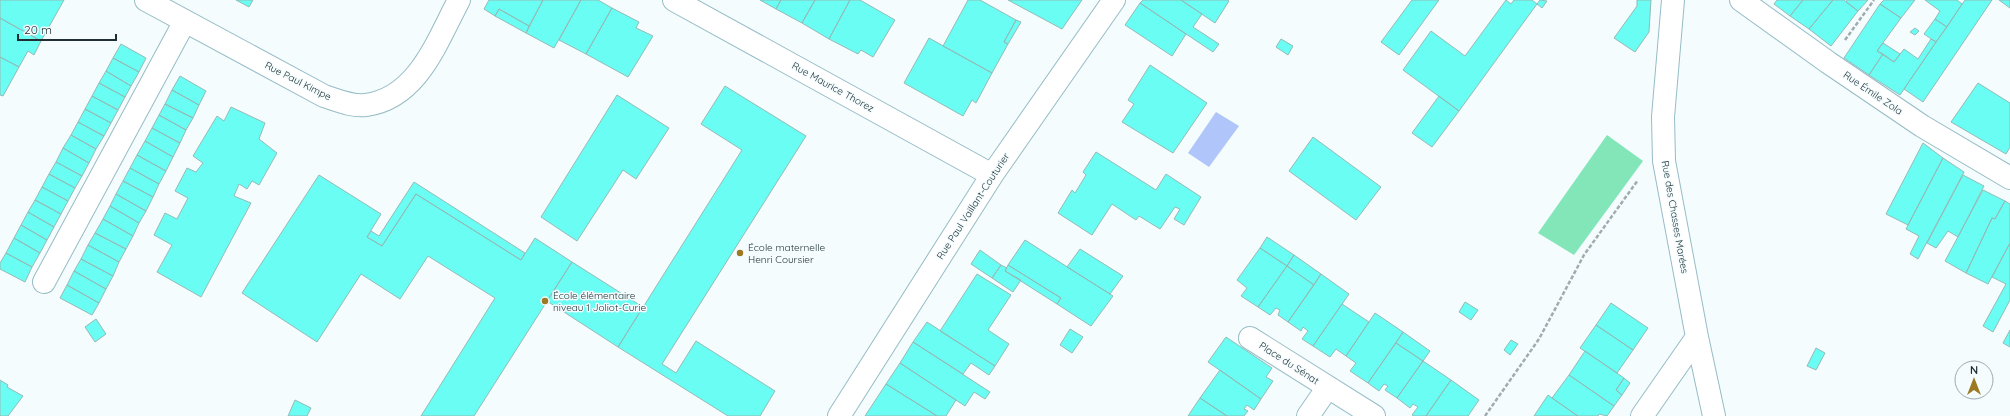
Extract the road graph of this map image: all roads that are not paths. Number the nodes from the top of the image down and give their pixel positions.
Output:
1 (146, 0) edge
2 (459, 0) edge
3 (674, 0) edge
4 (1114, 0) edge
5 (1674, 0) edge
6 (1741, 0) edge
7 (184, 21) junction
8 (992, 175) junction
9 (2010, 178) edge
10 (44, 282) dead end
11 (1697, 337) junction
12 (1250, 338) dead end
13 (1328, 388) junction
14 (839, 416) edge
15 (1308, 416) edge
16 (1374, 416) edge
17 (1642, 416) edge
18 (1714, 416) edge

1 - 7 street, Rue Paul Kimpe
2 - 7 street, Rue Paul Kimpe
3 - 8 street, Rue Maurice Thorez
4 - 8 street, Rue Paul Vaillant-Couturier
5 - 11 street, Rue des Chasses Marées
6 - 9 street, Rue Émile Zola
7 - 10 street
8 - 14 street, Rue Paul Vaillant-Couturier
11 - 17 street
11 - 18 street, Rue des Chasses Marées
12 - 13 street, Place du Sénat
13 - 15 street, Place du Sénat
13 - 16 street, Place du Sénat

